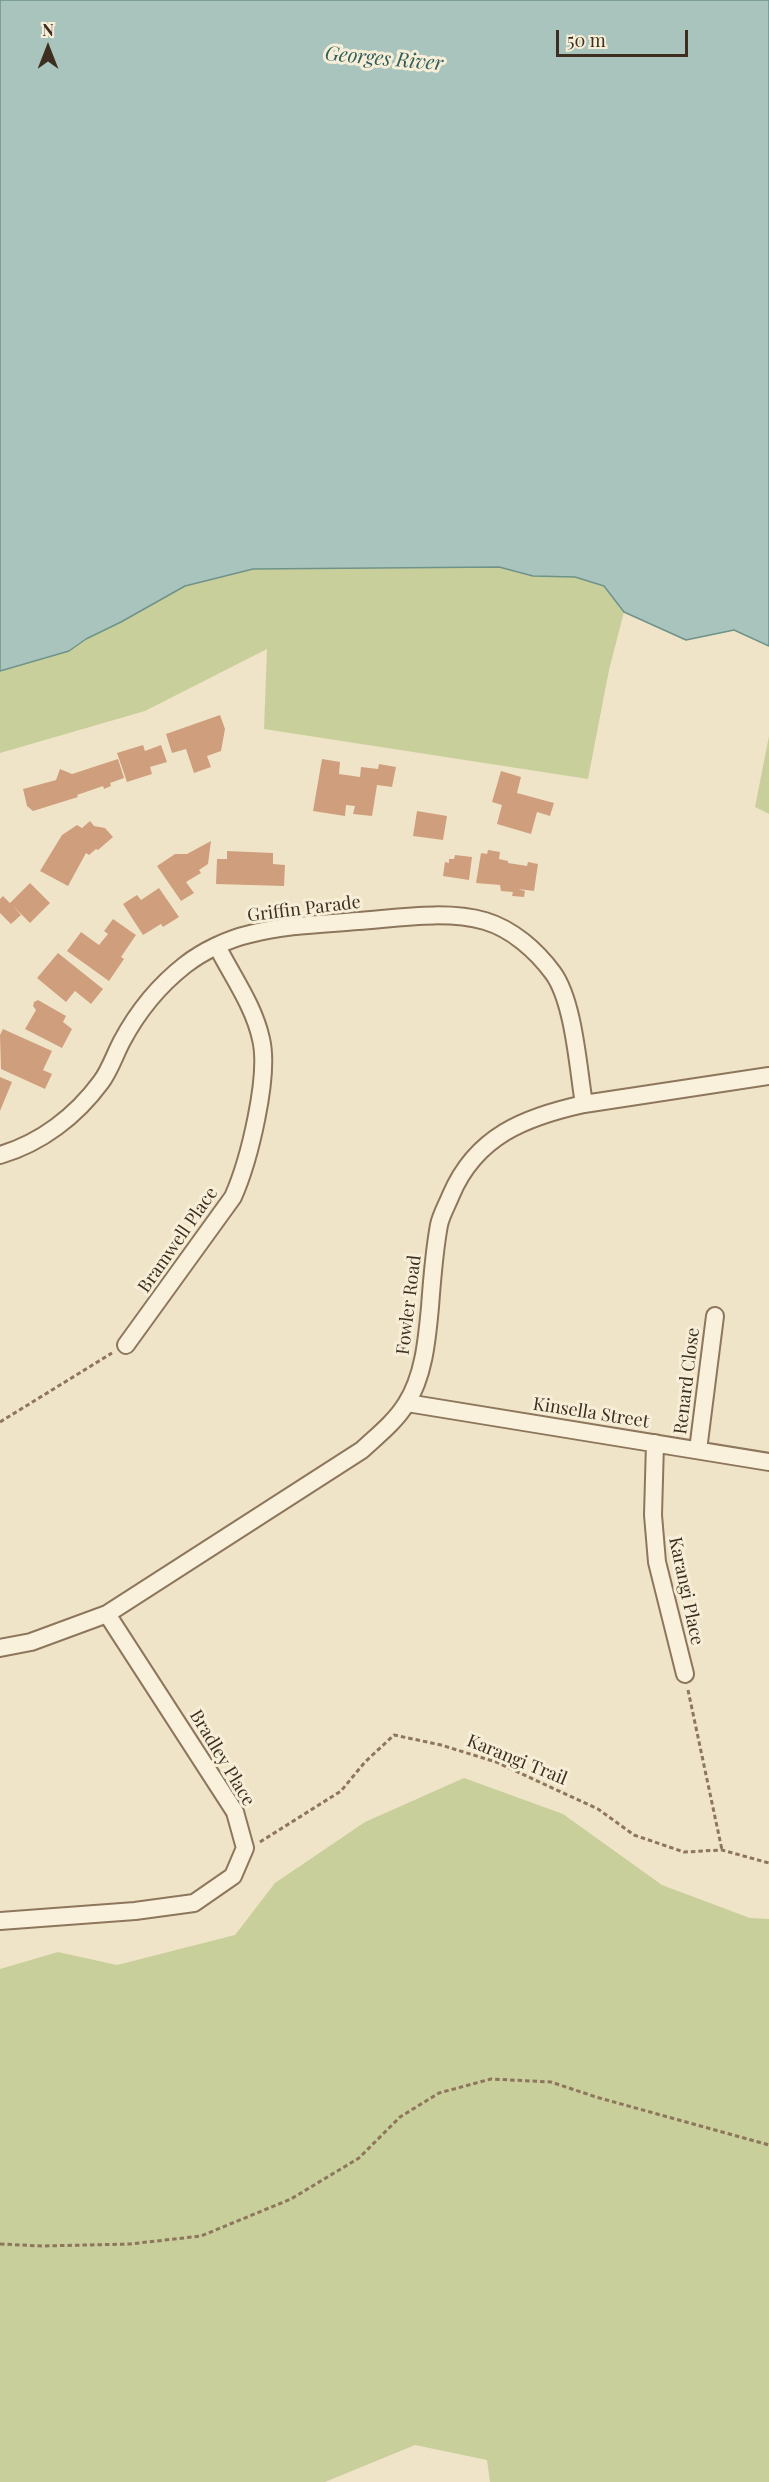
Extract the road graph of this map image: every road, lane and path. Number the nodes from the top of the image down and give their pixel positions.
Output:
1 (217, 946) junction
2 (769, 1076) edge
3 (584, 1104) junction
4 (0, 1155) edge
5 (715, 1316) dead end
6 (126, 1345) joint
7 (407, 1403) junction
8 (0, 1422) edge
9 (655, 1443) junction
10 (698, 1450) junction
11 (769, 1462) edge
12 (107, 1614) junction
13 (0, 1648) edge
14 (685, 1674) joint
15 (245, 1848) junction
16 (722, 1850) junction
17 (769, 1863) edge
18 (0, 1921) edge
19 (769, 2145) edge
20 (0, 2244) edge

1 - 3 street, Griffin Parade
1 - 4 street, Griffin Parade
1 - 6 street, Bramwell Place
2 - 3 street, Fowler Road
3 - 7 street, Fowler Road
5 - 10 street, Renard Close
6 - 8 path
7 - 9 street, Kinsella Street
7 - 12 street, Fowler Road
9 - 10 street, Kinsella Street
9 - 14 street, Karangi Place
10 - 11 street, Kinsella Street
12 - 13 street, Fowler Road
12 - 15 street, Bradley Place
14 - 16 path
15 - 16 path, Karangi Trail
15 - 18 street
16 - 17 path, Karangi Trail
19 - 20 path

